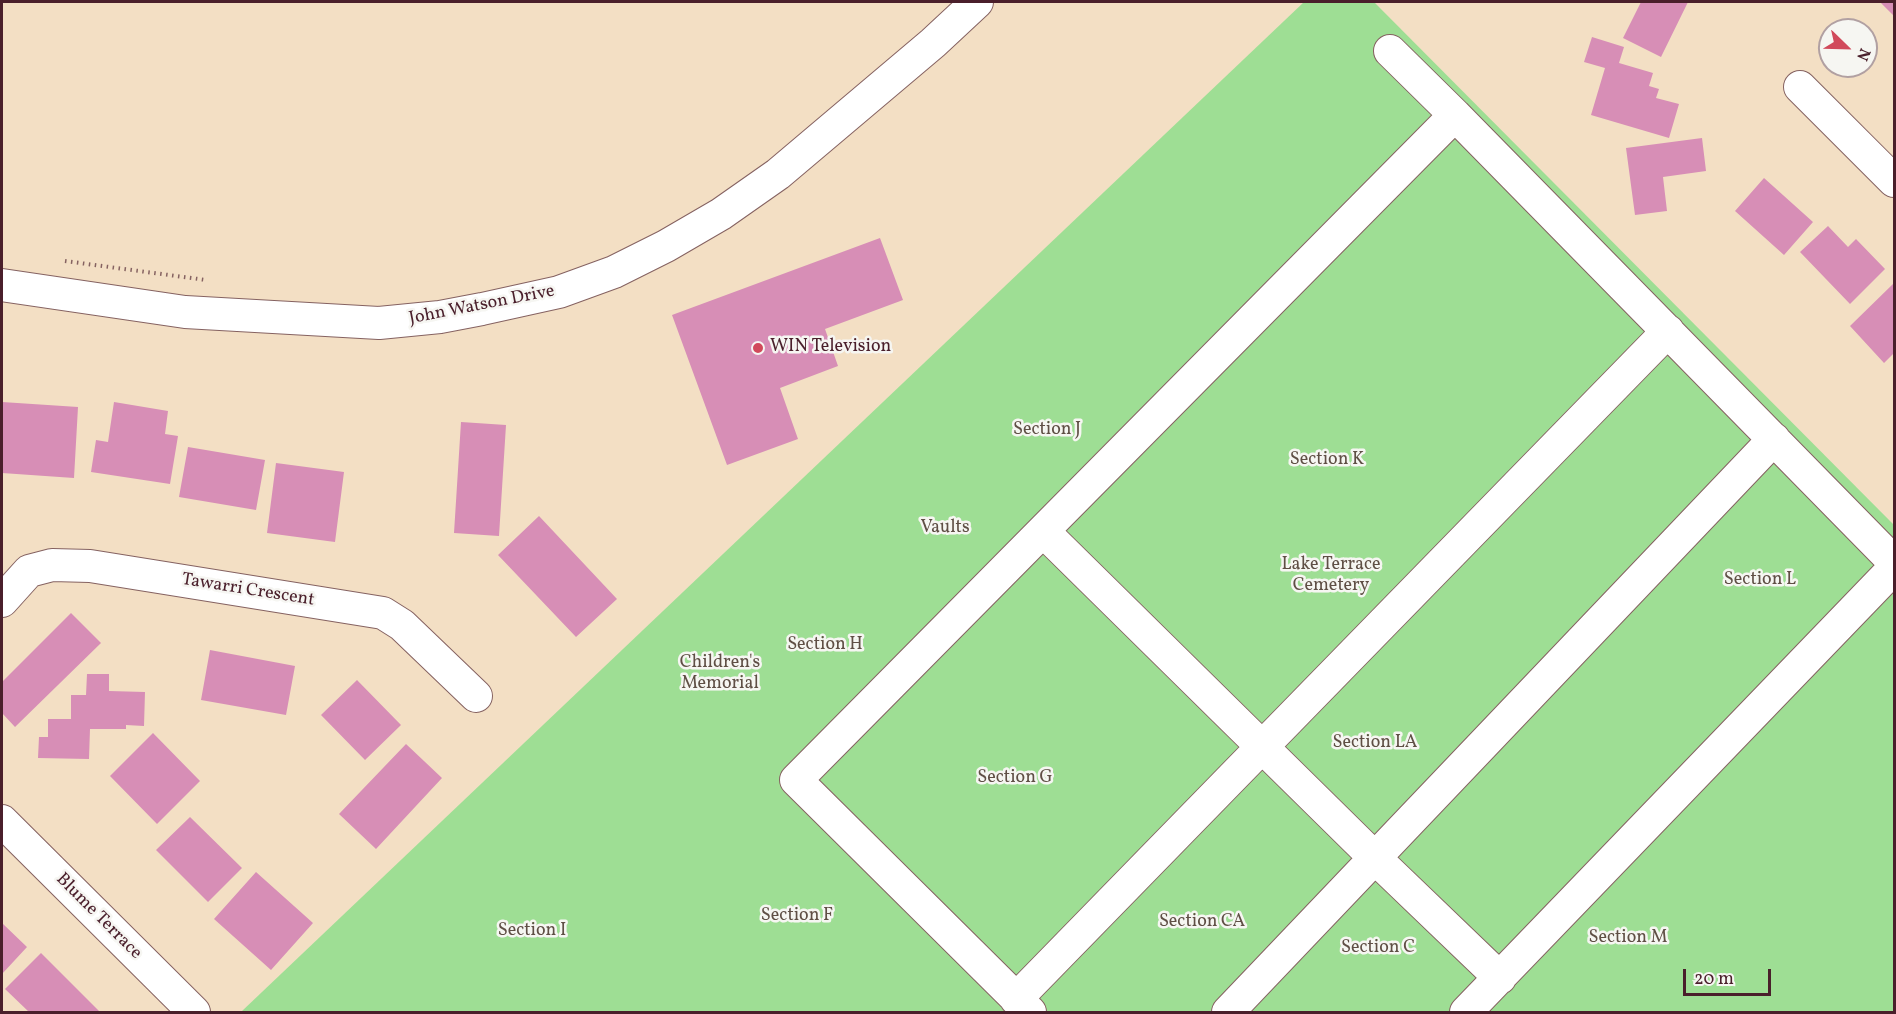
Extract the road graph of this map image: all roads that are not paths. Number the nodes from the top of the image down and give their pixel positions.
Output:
1 (977, 2) edge
2 (1390, 51) dead end
3 (1800, 87) dead end
4 (1455, 115) junction
5 (1894, 181) edge
6 (2, 285) edge
7 (1668, 331) junction
8 (1774, 440) junction
9 (1043, 531) junction
10 (1894, 562) edge
11 (1894, 568) edge
12 (2, 601) edge
13 (476, 696) dead end
14 (1263, 746) junction
15 (2, 821) edge
16 (1375, 858) junction
17 (1500, 978) junction
18 (1023, 1006) edge
19 (194, 1012) edge
20 (1228, 1012) edge
21 (1466, 1012) edge

1 - 6 street, John Watson Drive
2 - 4 street
3 - 5 street
4 - 7 street
4 - 9 street
7 - 8 street
7 - 14 street
8 - 10 street
8 - 16 street
9 - 14 street
9 - 18 street
11 - 17 street
12 - 13 street, Tawarri Crescent
14 - 16 street
14 - 18 street
15 - 19 street, Blume Terrace
16 - 17 street
16 - 20 street
17 - 21 street

